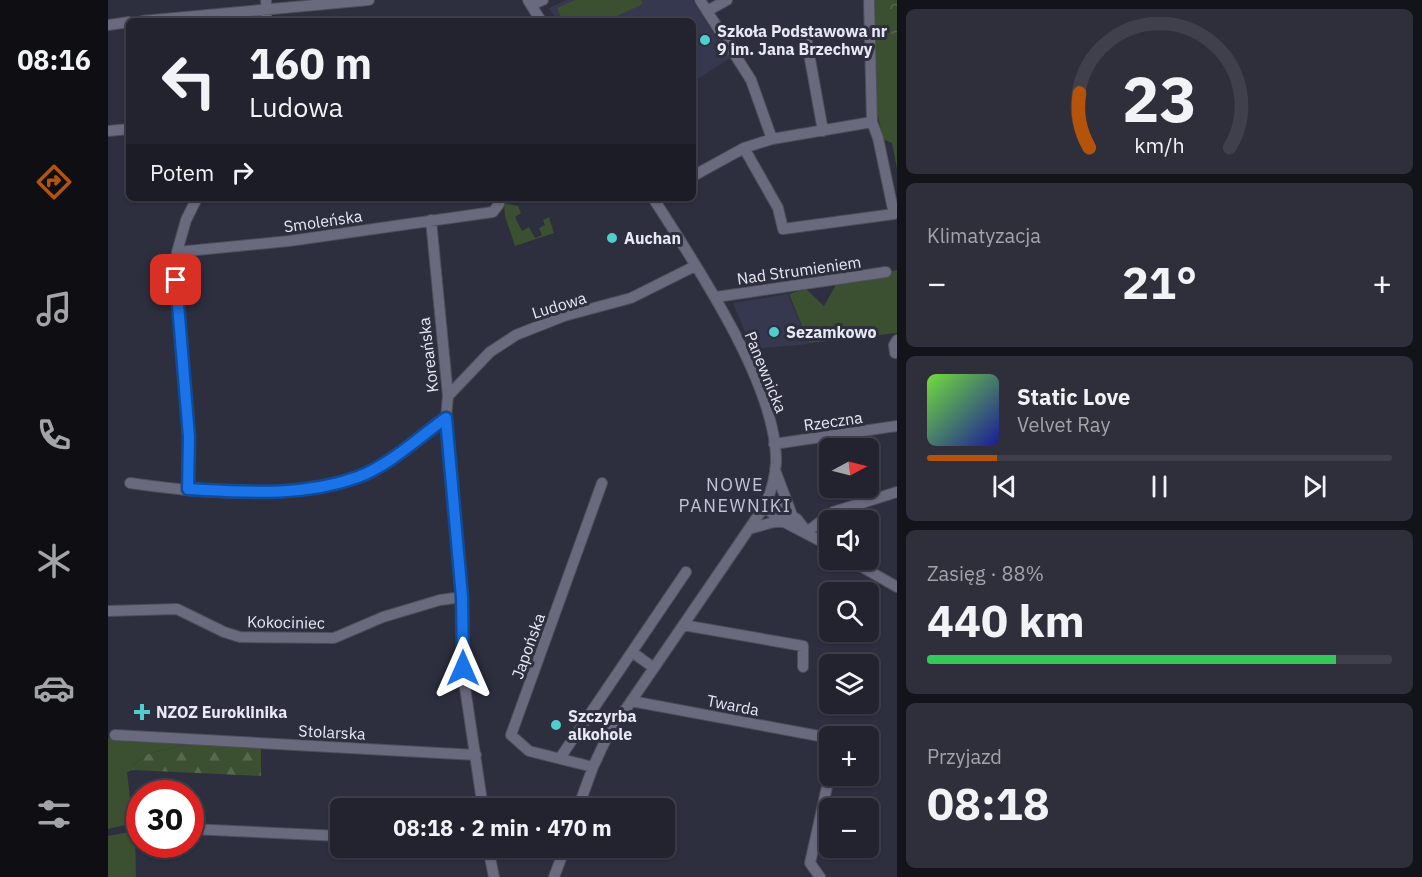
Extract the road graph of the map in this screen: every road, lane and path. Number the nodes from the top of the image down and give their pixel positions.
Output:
1 (369, 0) edge
2 (543, 0) edge
3 (700, 0) edge
4 (727, 0) edge
5 (869, 0) edge
6 (529, 3) edge
7 (267, 4) edge
8 (707, 10) junction
9 (164, 18) edge
10 (539, 18) edge
11 (126, 23) edge
12 (108, 27) edge
13 (806, 37) dead end
14 (872, 122) junction
15 (126, 129) edge
16 (108, 131) edge
17 (823, 131) junction
18 (772, 139) junction
19 (744, 148) junction
20 (696, 174) edge
21 (196, 201) edge
22 (498, 201) edge
23 (657, 201) edge
24 (430, 220) junction
25 (177, 252) junction
26 (695, 266) junction
27 (886, 272) dead end
28 (716, 297) junction
29 (897, 340) edge
30 (895, 353) dead end
31 (448, 396) junction
32 (446, 418) junction
33 (897, 426) edge
34 (774, 444) junction
35 (775, 469) junction
36 (130, 483) dead end
37 (602, 483) dead end
38 (188, 489) junction
39 (897, 492) edge
40 (766, 504) junction
41 (788, 519) junction
42 (749, 529) junction
43 (807, 532) junction
44 (819, 539) edge
45 (867, 570) edge
46 (686, 572) dead end
47 (897, 588) edge
48 (462, 597) junction
49 (108, 611) edge
50 (683, 625) junction
51 (632, 652) junction
52 (803, 667) dead end
53 (654, 668) junction
54 (631, 701) junction
55 (115, 735) dead end
56 (819, 736) edge
57 (476, 755) junction
58 (560, 758) junction
59 (592, 766) junction
60 (827, 786) edge
61 (482, 798) edge
62 (581, 798) edge
63 (204, 830) edge
64 (330, 836) edge
65 (490, 858) edge
66 (561, 858) edge
67 (494, 877) edge
68 (554, 877) edge
69 (819, 877) edge

1 - 7 street
2 - 6 street
3 - 8 street
4 - 8 street
5 - 14 street
6 - 10 street
7 - 9 street
8 - 18 street
11 - 12 street
13 - 17 street
14 - 17 street
14 - 19 street
15 - 16 street
17 - 18 street
18 - 19 street
19 - 20 street
21 - 25 street
22 - 24 street, Smoleńska
23 - 26 street, Panewnicka
24 - 25 street, Smoleńska
24 - 31 street, Koreańska
25 - 38 street
26 - 28 street, Panewnicka
26 - 31 street, Ludowa
27 - 28 street, Nad Strumieniem
28 - 34 street, Panewnicka
29 - 30 street
31 - 32 street, Koreańska
32 - 38 street
32 - 48 street, Koreańska
33 - 34 street, Rzeczna
34 - 35 street, Panewnicka
35 - 40 street, Panewnicka
35 - 41 street
36 - 38 street
37 - 58 street, Japońska
39 - 43 street
40 - 41 street
40 - 42 street, Panewnicka
41 - 42 street
41 - 43 street
42 - 50 street, Panewnicka
43 - 44 street
45 - 47 street
46 - 51 street
48 - 49 street, Kokociniec
48 - 57 street, Koreańska
50 - 52 street
50 - 53 street, Panewnicka
51 - 53 street
51 - 58 street
53 - 54 street, Panewnicka
54 - 56 street, Twarda
54 - 59 street, Panewnicka
55 - 57 street, Stolarska
57 - 61 street, Koreańska
58 - 59 street, Japońska
59 - 62 street, Panewnicka
60 - 69 street
63 - 64 street
65 - 67 street
66 - 68 street

